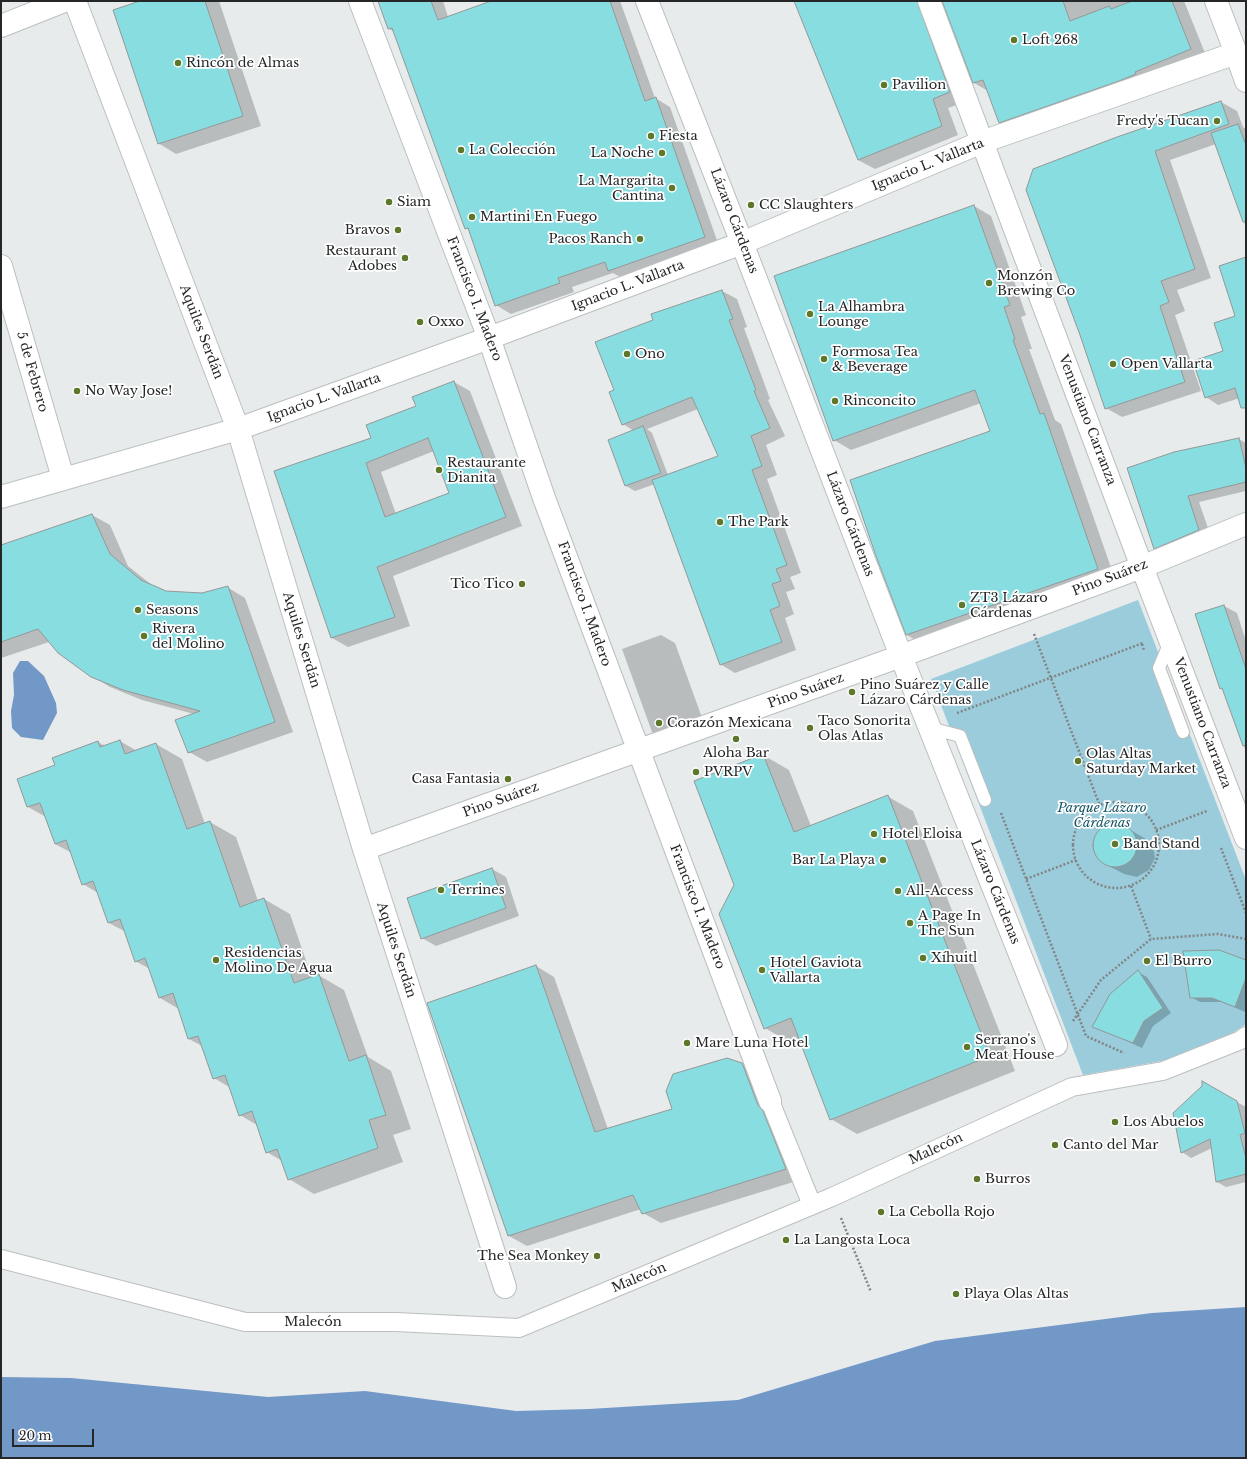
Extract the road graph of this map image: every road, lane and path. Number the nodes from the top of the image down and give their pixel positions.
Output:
1 (64, 1) edge
2 (75, 1) edge
3 (360, 1) edge
4 (646, 1) edge
5 (929, 1) edge
6 (1216, 1) edge
7 (1, 26) edge
8 (1241, 52) edge
9 (1246, 81) edge
10 (982, 142) junction
11 (742, 242) junction
12 (1, 266) edge
13 (489, 338) junction
14 (238, 429) junction
15 (64, 478) junction
16 (1, 497) edge
17 (1246, 524) edge
18 (1142, 567) junction
19 (1025, 610) junction
20 (1169, 638) junction
21 (901, 656) junction
22 (1051, 678) junction
23 (962, 712) junction
24 (964, 719) dead end
25 (929, 726) junction
26 (1184, 732) dead end
27 (638, 751) junction
28 (985, 800) dead end
29 (998, 806) dead end
30 (1100, 806) junction
31 (1207, 811) dead end
32 (1156, 830) junction
33 (1246, 838) edge
34 (364, 849) junction
35 (1076, 860) junction
36 (1026, 879) junction
37 (1131, 886) junction
38 (1151, 938) junction
39 (1246, 939) edge
40 (1078, 1014) junction
41 (1246, 1036) edge
42 (1056, 1045) joint
43 (1128, 1055) dead end
44 (770, 1101) joint
45 (832, 1197) junction
46 (812, 1205) junction
47 (1, 1259) edge
48 (505, 1287) dead end
49 (871, 1292) dead end

1 - 7 street
2 - 14 street, Aquiles Serdán
3 - 13 street, Francisco I. Madero
4 - 11 street, Lázaro Cárdenas
5 - 10 street, Venustiano Carranza
6 - 8 street
8 - 9 street
8 - 10 street, Ignacio L. Vallarta
10 - 11 street, Ignacio L. Vallarta
10 - 18 street, Venustiano Carranza
11 - 13 street, Ignacio L. Vallarta
11 - 21 street, Lázaro Cárdenas
12 - 15 street, 5 de Febrero
13 - 14 street, Ignacio L. Vallarta
13 - 27 street, Francisco I. Madero
14 - 15 street, Ignacio L. Vallarta
14 - 34 street, Aquiles Serdán
15 - 16 street, Ignacio L. Vallarta
17 - 18 street, Pino Suárez
18 - 19 street, Pino Suárez
18 - 20 street, Venustiano Carranza
19 - 21 street, Pino Suárez
19 - 22 path
20 - 22 path
20 - 26 lane
20 - 33 street, Venustiano Carranza
21 - 25 street, Lázaro Cárdenas
21 - 27 street, Pino Suárez
22 - 23 path
22 - 30 path
23 - 24 path
23 - 25 path
25 - 28 lane
25 - 42 street, Lázaro Cárdenas
27 - 34 street, Pino Suárez
27 - 44 street, Francisco I. Madero
29 - 36 path
30 - 32 path
30 - 35 path
31 - 32 path
32 - 37 path
34 - 48 street, Aquiles Serdán
35 - 36 path
35 - 37 path
36 - 40 path
37 - 38 path
38 - 39 path
38 - 40 path
40 - 42 path
40 - 43 path
41 - 45 street, Malecón
44 - 46 street, Francisco I. Madero
45 - 46 street, Malecón
45 - 49 path
46 - 47 street, Malecón

